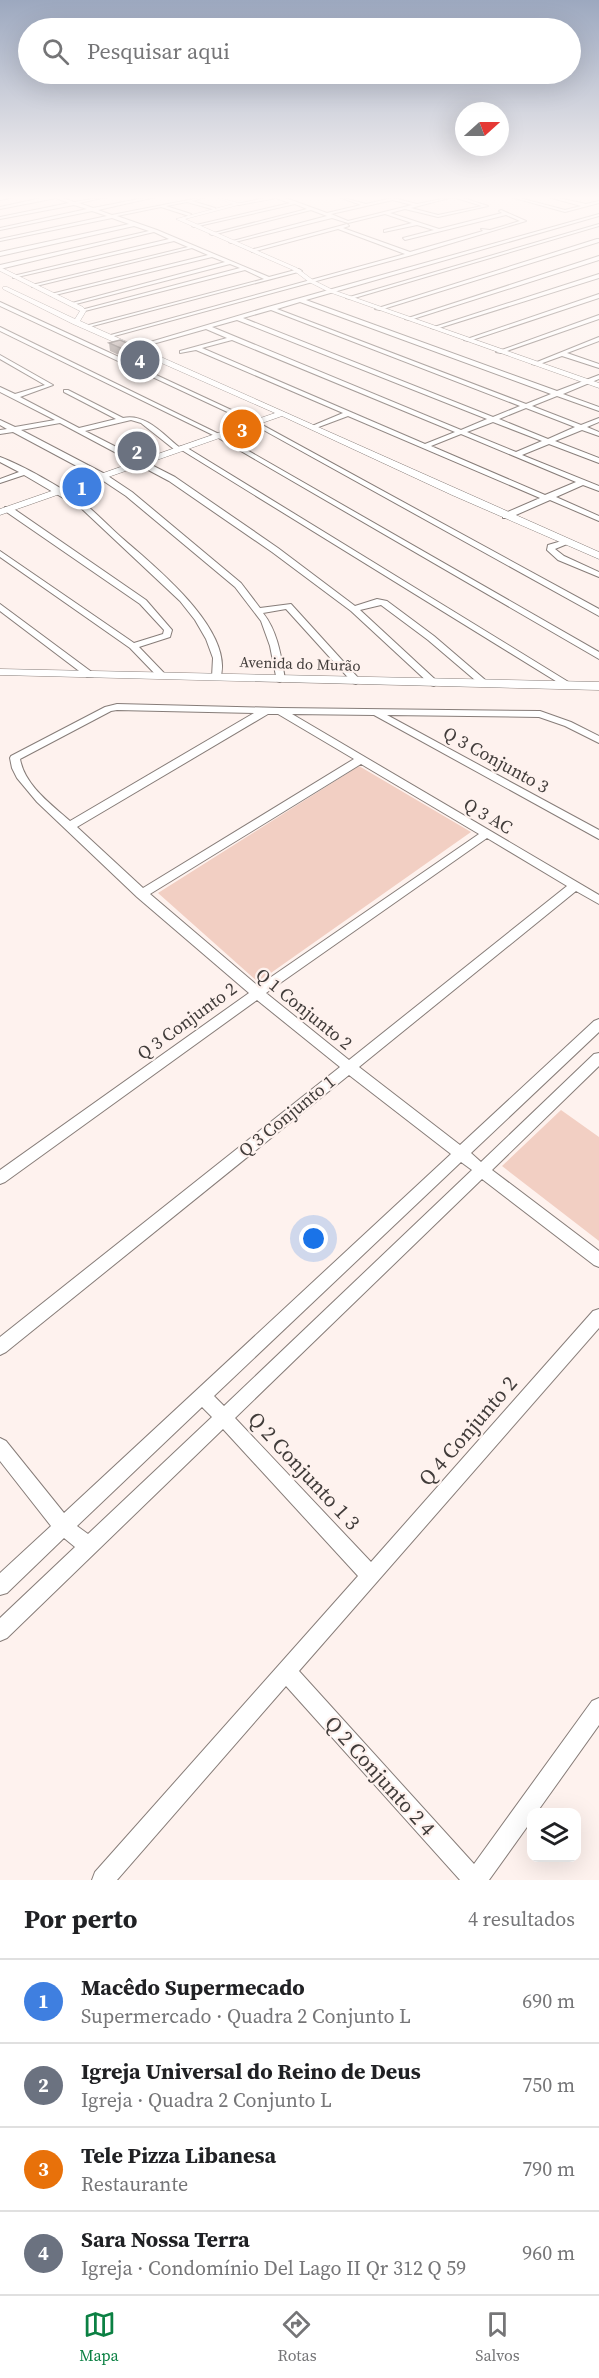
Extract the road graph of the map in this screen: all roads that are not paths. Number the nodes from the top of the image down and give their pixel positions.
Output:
1 (28, 284) edge
2 (43, 284) edge
3 (98, 284) edge
4 (150, 284) edge
5 (193, 284) edge
6 (246, 284) edge
7 (301, 284) edge
8 (316, 284) edge
9 (357, 284) edge
10 (398, 284) edge
11 (459, 284) edge
12 (518, 284) edge
13 (574, 284) edge
14 (34, 286) junction
15 (2, 287) edge
16 (331, 291) junction
17 (53, 295) junction
18 (599, 296) edge
19 (349, 298) junction
20 (300, 300) junction
21 (0, 304) edge
22 (74, 304) junction
23 (270, 308) junction
24 (378, 309) junction
25 (80, 316) junction
26 (599, 317) edge
27 (237, 318) junction
28 (408, 319) junction
29 (87, 327) junction
30 (206, 327) junction
31 (434, 328) junction
32 (0, 329) edge
33 (109, 337) junction
34 (232, 338) junction
35 (599, 339) edge
36 (467, 340) junction
37 (587, 344) junction
38 (134, 348) junction
39 (196, 348) junction
40 (599, 348) edge
41 (182, 352) dead end
42 (499, 352) junction
43 (563, 354) junction
44 (0, 357) edge
45 (159, 360) junction
46 (535, 364) junction
47 (135, 366) junction
48 (599, 366) edge
49 (599, 377) edge
50 (587, 382) junction
51 (599, 386) edge
52 (0, 388) edge
53 (66, 391) dead end
54 (557, 393) junction
55 (15, 396) junction
56 (525, 405) junction
57 (599, 409) edge
58 (282, 413) junction
59 (347, 414) junction
60 (493, 419) junction
61 (122, 420) junction
62 (599, 420) edge
63 (62, 421) junction
64 (0, 422) edge
65 (253, 422) junction
66 (314, 427) junction
67 (581, 427) junction
68 (14, 430) junction
69 (79, 430) junction
70 (0, 432) edge
71 (459, 432) junction
72 (599, 434) edge
73 (217, 435) junction
74 (549, 441) junction
75 (423, 447) junction
76 (180, 448) junction
77 (515, 455) junction
78 (0, 459) edge
79 (599, 461) edge
80 (141, 462) junction
81 (24, 473) junction
82 (102, 476) junction
83 (0, 481) edge
84 (583, 482) junction
85 (599, 489) edge
86 (58, 491) junction
87 (547, 497) junction
88 (4, 510) edge
89 (506, 516) junction
90 (599, 519) edge
91 (568, 542) junction
92 (0, 553) edge
93 (599, 556) edge
94 (599, 575) edge
95 (0, 607) edge
96 (354, 609) junction
97 (260, 610) junction
98 (599, 613) edge
99 (133, 646) junction
100 (599, 657) edge
101 (1, 672) edge
102 (90, 675) junction
103 (162, 676) junction
104 (217, 677) junction
105 (280, 678) junction
106 (356, 681) junction
107 (434, 683) junction
108 (485, 684) junction
109 (570, 686) junction
110 (599, 686) edge
111 (266, 711) junction
112 (280, 711) junction
113 (377, 714) junction
114 (599, 740) edge
115 (360, 760) junction
116 (70, 826) junction
117 (486, 834) junction
118 (599, 835) edge
119 (575, 886) junction
120 (141, 894) junction
121 (599, 900) edge
122 (256, 994) junction
123 (599, 1024) edge
124 (599, 1058) edge
125 (347, 1068) junction
126 (459, 1154) junction
127 (482, 1170) junction
128 (0, 1178) edge
129 (599, 1260) edge
130 (599, 1316) edge
131 (0, 1347) edge
132 (203, 1395) junction
133 (223, 1417) junction
134 (0, 1447) edge
135 (63, 1526) junction
136 (88, 1546) junction
137 (371, 1576) junction
138 (0, 1586) edge
139 (0, 1631) edge
140 (286, 1671) junction
141 (599, 1708) edge
142 (103, 1880) edge
143 (475, 1880) edge

1 - 14 street
2 - 14 street
3 - 17 street
4 - 22 street
5 - 25 street
6 - 29 street
7 - 33 street
8 - 16 street
9 - 16 street
10 - 19 street
11 - 24 street
12 - 28 street
13 - 31 street
14 - 17 street
15 - 25 street
16 - 19 street
16 - 20 street
17 - 22 street
18 - 36 street
19 - 24 street
20 - 23 street
20 - 54 street
21 - 47 street
22 - 25 street
23 - 27 street
23 - 56 street
24 - 28 street
25 - 29 street
26 - 42 street
27 - 30 street
27 - 60 street
28 - 31 street
29 - 33 street
30 - 34 street
30 - 38 street
31 - 36 street
32 - 73 street
33 - 38 street
34 - 39 street
34 - 71 street
35 - 37 street
36 - 42 street
37 - 40 street
37 - 43 street
38 - 45 street
39 - 41 street
39 - 59 street
42 - 46 street
43 - 46 street
43 - 48 street
44 - 55 street
45 - 47 street
45 - 58 street
46 - 50 street
47 - 65 street
49 - 50 street
50 - 51 street
50 - 54 street
52 - 55 street
53 - 61 street
54 - 56 street
54 - 57 street
55 - 63 street
56 - 60 street
56 - 67 street
58 - 65 street
58 - 66 street
59 - 66 street
59 - 75 street
60 - 71 street
60 - 74 street
61 - 69 street
61 - 76 street
62 - 67 street
63 - 68 street
63 - 69 street
64 - 68 street
65 - 73 street
65 - 98 street
66 - 89 street
67 - 72 street
67 - 74 street
68 - 70 street
68 - 82 street
69 - 80 street
71 - 75 street
71 - 77 street
73 - 76 street
73 - 100 street
74 - 77 street
74 - 79 street
75 - 87 street
76 - 80 street
76 - 109 street
77 - 84 street
78 - 81 street
80 - 82 street
80 - 96 street
81 - 83 street
81 - 86 street
82 - 86 street
82 - 97 street
84 - 85 street
84 - 87 street
86 - 88 street
86 - 104 street
87 - 89 street
87 - 90 street
88 - 99 street
89 - 91 street
91 - 93 street
91 - 94 street
92 - 99 street
95 - 102 street
96 - 107 street
96 - 108 street
97 - 105 street
97 - 106 street
99 - 103 street
101 - 102 street, Avenida do Murão
102 - 103 street, Avenida do Murão
103 - 104 street, Avenida do Murão
104 - 105 street, Avenida do Murão
105 - 106 street, Avenida do Murão
106 - 107 street, Avenida do Murão
107 - 108 street, Avenida do Murão
108 - 109 street, Avenida do Murão
109 - 110 street, Avenida do Murão
111 - 112 street
111 - 116 street
111 - 116 street, Q 1 Conjunto 2
112 - 113 street
112 - 115 street, Q 3 AC
113 - 114 street
113 - 118 street, Q 3 Conjunto 3
115 - 117 street, Q 3 AC
115 - 120 street
116 - 120 street, Q 1 Conjunto 2
117 - 119 street, Q 3 AC
117 - 122 street, Q 3 Conjunto 2
119 - 121 street, Q 3 AC
119 - 125 street, Q 3 Conjunto 1
120 - 122 street, Q 1 Conjunto 2
122 - 125 street, Q 1 Conjunto 2
122 - 128 street, Q 3 Conjunto 2
123 - 126 street
124 - 127 street
125 - 126 street, Q 1 Conjunto 2
125 - 131 street, Q 3 Conjunto 1
126 - 127 street, Q 1 Conjunto 2
126 - 132 street
127 - 129 street, Q 1 Conjunto 2
127 - 133 street
130 - 137 street, Q 4 Conjunto 2
132 - 133 street, Q 2 Conjunto 1 3
132 - 135 street
133 - 136 street
133 - 137 street, Q 2 Conjunto 1 3
134 - 135 street
135 - 136 street
135 - 138 street
136 - 139 street
137 - 140 street, Q 4 Conjunto 2
140 - 142 street, Q 4 Conjunto 2
140 - 143 street, Q 2 Conjunto 2 4
141 - 143 street

